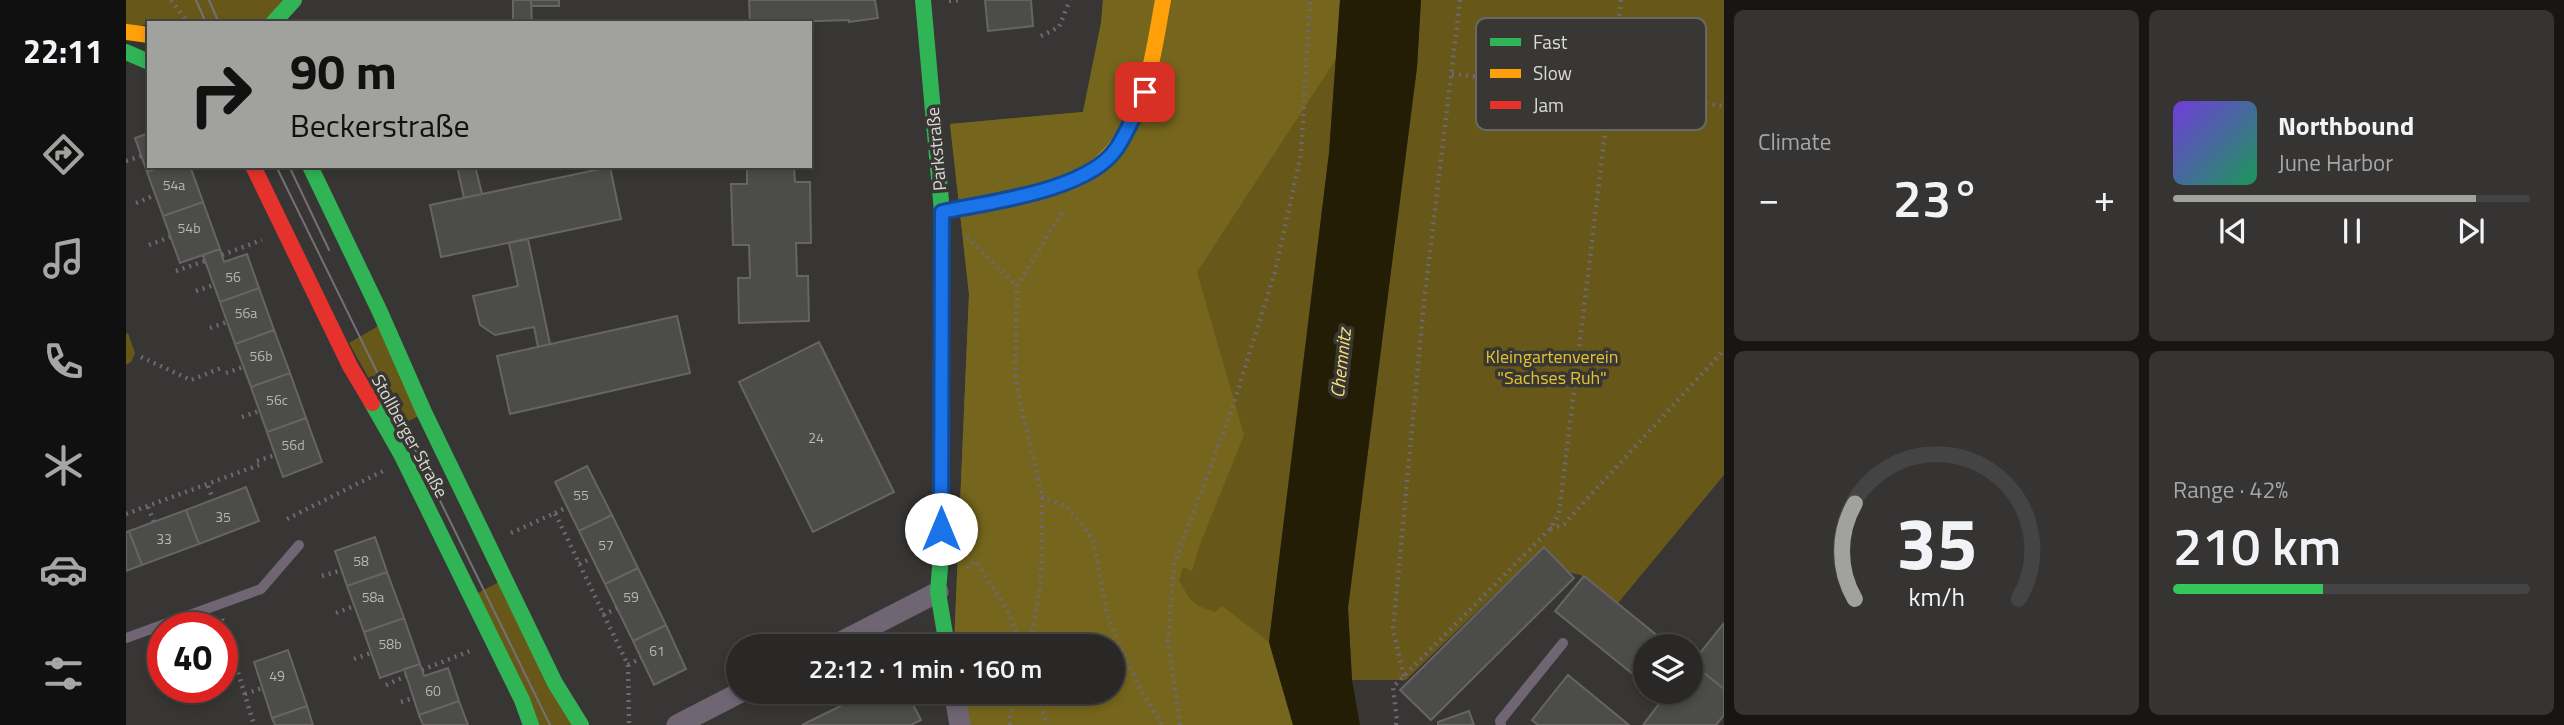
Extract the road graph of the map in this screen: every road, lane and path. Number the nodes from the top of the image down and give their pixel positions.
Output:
1 (171, 0) edge
2 (294, 0) edge
3 (302, 0) edge
4 (923, 0) edge
5 (1070, 0) edge
6 (1163, 0) edge
7 (1310, 0) edge
8 (1460, 0) edge
9 (1621, 0) edge
10 (1619, 18) edge
11 (187, 21) edge
12 (275, 21) edge
13 (295, 21) edge
14 (126, 32) edge
15 (147, 35) edge
16 (1041, 36) dead end
17 (126, 52) edge
18 (147, 61) edge
19 (1452, 74) junction
20 (1476, 77) edge
21 (1706, 104) edge
22 (1724, 106) edge
23 (1605, 130) edge
24 (141, 156) dead end
25 (126, 161) edge
26 (254, 168) edge
27 (311, 168) edge
28 (155, 195) dead end
29 (136, 202) dead end
30 (1063, 209) dead end
31 (942, 212) junction
32 (170, 237) dead end
33 (149, 245) dead end
34 (240, 248) dead end
35 (222, 255) dead end
36 (205, 261) dead end
37 (176, 271) dead end
38 (214, 285) dead end
39 (1017, 286) junction
40 (196, 291) dead end
41 (227, 322) dead end
42 (210, 328) dead end
43 (1724, 350) edge
44 (141, 357) dead end
45 (243, 367) dead end
46 (259, 411) dead end
47 (242, 417) dead end
48 (275, 455) dead end
49 (391, 466) dead end
50 (208, 486) junction
51 (1042, 496) junction
52 (213, 499) dead end
53 (148, 507) junction
54 (567, 507) dead end
55 (555, 513) junction
56 (126, 514) edge
57 (286, 519) dead end
58 (153, 522) dead end
59 (1550, 529) junction
60 (488, 543) junction
61 (299, 545) dead end
62 (592, 558) dead end
63 (579, 564) junction
64 (966, 569) dead end
65 (342, 570) dead end
66 (322, 576) dead end
67 (938, 592) junction
68 (218, 606) junction
69 (354, 606) dead end
70 (617, 608) dead end
71 (336, 613) dead end
72 (603, 615) junction
73 (856, 634) edge
74 (945, 634) edge
75 (1017, 634) edge
76 (1032, 634) edge
77 (126, 638) edge
78 (1563, 643) dead end
79 (471, 650) dead end
80 (371, 653) dead end
81 (641, 658) dead end
82 (354, 659) dead end
83 (628, 665) junction
84 (422, 670) dead end
85 (407, 676) dead end
86 (1404, 676) junction
87 (386, 685) dead end
88 (262, 688) dead end
89 (245, 694) junction
90 (413, 698) dead end
91 (726, 700) edge
92 (401, 702) dead end
93 (956, 704) edge
94 (1014, 704) edge
95 (1041, 704) edge
96 (254, 725) edge
97 (531, 725) edge
98 (582, 725) edge
99 (629, 725) edge
100 (677, 725) edge
101 (960, 725) edge
102 (1010, 725) edge
103 (1047, 725) edge
104 (1162, 725) edge
105 (1180, 725) edge
106 (1396, 725) edge
107 (1501, 725) edge

1 - 11 path
2 - 12 main road
3 - 13 main road
4 - 31 main road, Parkstraße
5 - 16 path
6 - 31 main road
7 - 105 path
8 - 19 path
9 - 10 path
14 - 15 main road
17 - 18 main road
19 - 20 path
19 - 86 path
21 - 22 path
23 - 59 path
24 - 25 path
26 - 97 main road, Stollberger Straße
27 - 60 main road, Stollberger Straße
28 - 29 path
30 - 39 path
31 - 39 path
31 - 67 main road, Parkstraße
32 - 33 path
34 - 35 path
36 - 37 path
38 - 40 path
39 - 51 path
41 - 42 path
43 - 59 path
44 - 45 path
46 - 47 path
48 - 50 path
49 - 57 path
50 - 52 path
50 - 53 path
51 - 76 path
51 - 104 path
53 - 56 path
53 - 58 path
54 - 55 path
55 - 60 path
55 - 63 path
59 - 86 path
60 - 98 main road, Stollberger Straße
61 - 68 lane
62 - 63 path
63 - 72 path
64 - 75 path
65 - 66 path
67 - 73 street
67 - 74 main road, Parkstraße
68 - 77 lane
68 - 89 path
69 - 71 path
70 - 72 path
72 - 83 path
78 - 107 lane
79 - 84 path
80 - 82 path
81 - 83 path
83 - 99 path
85 - 87 path
86 - 106 path
88 - 89 path
89 - 96 path
90 - 92 path
91 - 100 street
93 - 101 street
94 - 102 path
95 - 103 path

